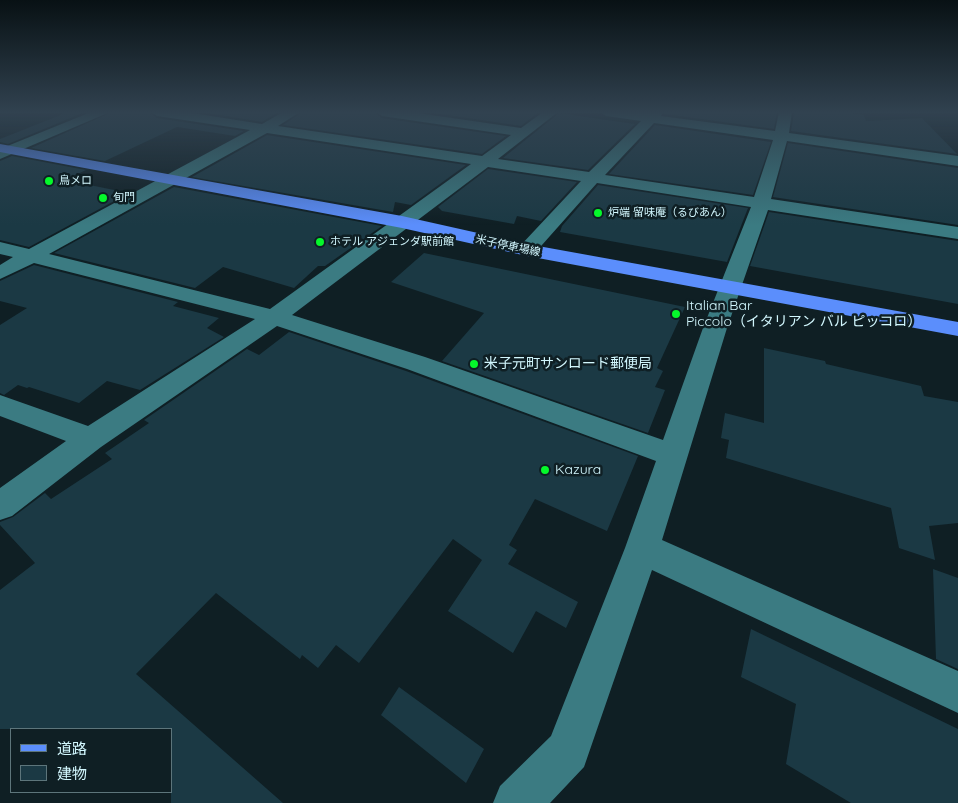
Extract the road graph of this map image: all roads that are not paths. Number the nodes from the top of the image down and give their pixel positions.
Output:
1 (227, 149) edge
2 (413, 149) edge
3 (499, 149) edge
4 (621, 149) edge
5 (777, 149) edge
6 (873, 149) edge
7 (4, 151) edge
8 (485, 160) junction
9 (958, 161) edge
10 (594, 177) junction
11 (171, 180) junction
12 (761, 203) junction
13 (402, 222) junction
14 (958, 233) edge
15 (0, 248) edge
16 (527, 250) junction
17 (31, 256) junction
18 (0, 273) edge
19 (730, 286) junction
20 (274, 317) junction
21 (958, 329) edge
22 (0, 405) edge
23 (91, 439) junction
24 (673, 455) junction
25 (0, 506) edge
26 (642, 548) junction
27 (958, 692) edge
28 (517, 803) edge

1 - 11 street
2 - 8 street
3 - 8 street
4 - 10 street
5 - 12 street
6 - 9 street
7 - 11 main road, 米子停車場線
8 - 10 street
8 - 13 street
10 - 12 street
10 - 16 street
11 - 13 main road, 米子停車場線
11 - 17 street
12 - 14 street
12 - 19 street
13 - 16 main road, 米子停車場線
13 - 20 street
15 - 17 street
16 - 19 main road, 米子停車場線
17 - 18 street
17 - 20 street
19 - 21 main road, 米子停車場線
19 - 24 street
20 - 23 street
20 - 24 street
22 - 23 street
23 - 25 street
24 - 26 street
26 - 27 street
26 - 28 street

